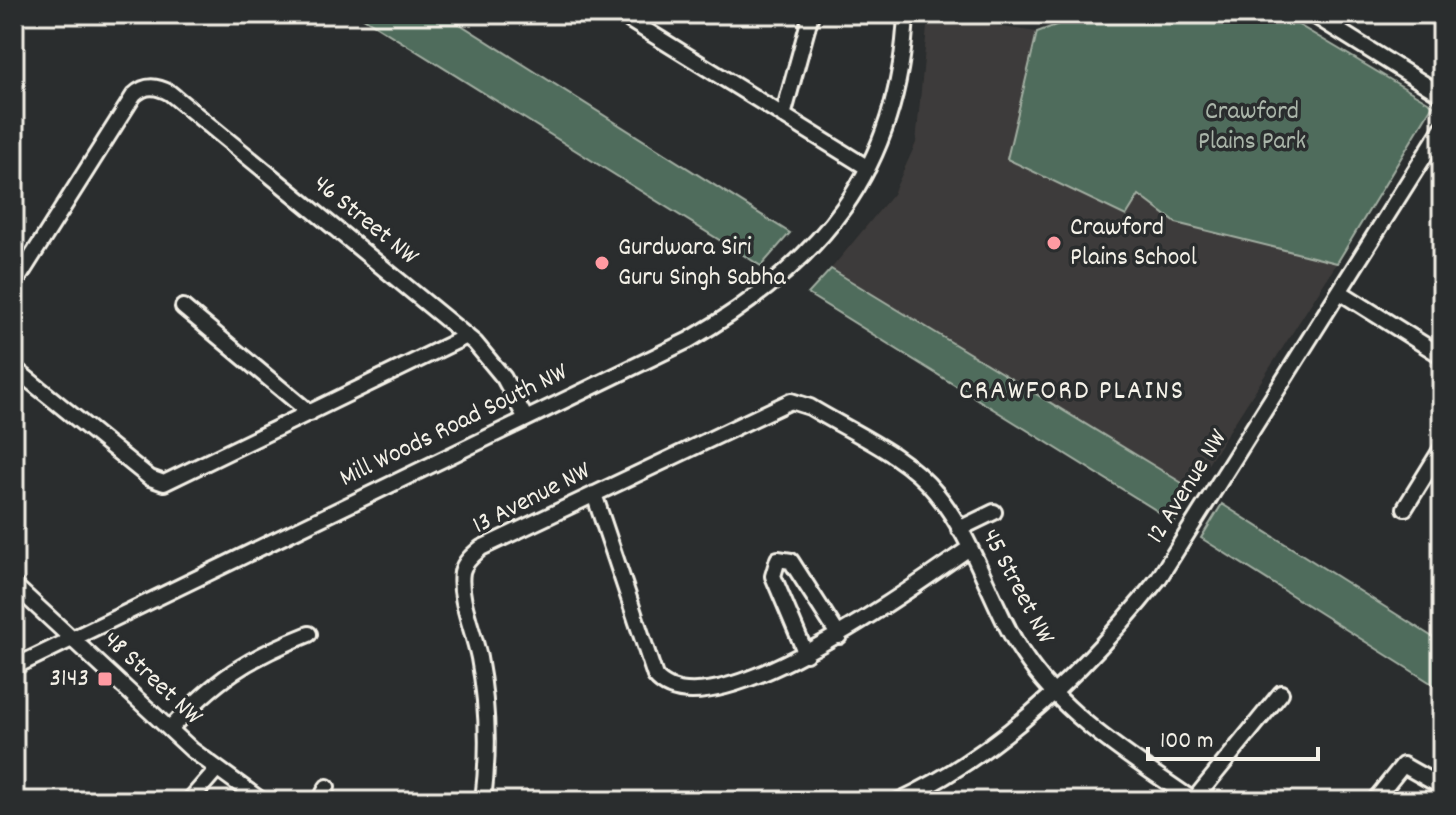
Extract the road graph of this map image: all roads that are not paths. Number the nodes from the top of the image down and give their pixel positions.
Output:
1 (630, 14) edge
2 (811, 14) edge
3 (906, 14) edge
4 (1312, 14) edge
5 (1442, 95) edge
6 (783, 116) junction
7 (1442, 128) edge
8 (868, 168) junction
9 (14, 285) edge
10 (1340, 292) junction
11 (183, 307) dead end
12 (467, 336) junction
13 (1442, 356) edge
14 (14, 368) edge
15 (797, 402) joint
16 (310, 413) junction
17 (525, 417) junction
18 (1442, 448) edge
19 (594, 494) junction
20 (1405, 508) dead end
21 (994, 512) dead end
22 (959, 529) junction
23 (968, 549) junction
24 (14, 585) edge
25 (309, 634) dead end
26 (839, 636) junction
27 (73, 639) junction
28 (806, 654) junction
29 (14, 667) edge
30 (1054, 692) junction
31 (1281, 693) dead end
32 (170, 729) junction
33 (216, 770) junction
34 (1442, 787) edge
35 (189, 801) edge
36 (262, 801) edge
37 (483, 801) edge
38 (898, 801) edge
39 (1193, 801) edge
40 (1374, 801) edge

1 - 6 street
2 - 6 street
3 - 8 street, Mill Woods Road South NW
4 - 5 street
6 - 8 street
7 - 10 street, 12 Avenue NW
8 - 17 street, Mill Woods Road South NW
9 - 12 street, 46 Street NW
10 - 13 street
10 - 30 street, 12 Avenue NW
11 - 16 street
12 - 16 street
12 - 17 street, 46 Street NW
14 - 16 street
15 - 19 street, 13 Avenue NW
15 - 22 street, 45 Street NW
17 - 27 street, Mill Woods Road South NW
18 - 20 street
19 - 28 street
19 - 37 street, 13 Avenue NW
21 - 22 street
22 - 23 street, 45 Street NW
23 - 26 street
23 - 30 street, 45 Street NW
24 - 27 street, 48 Street NW
25 - 32 street
26 - 28 street
26 - 28 street
27 - 29 street, Mill Woods Road South NW
27 - 32 street, 48 Street NW
30 - 38 street, 12 Avenue NW
30 - 39 street, 45 Street NW
31 - 39 street
32 - 33 street, 48 Street NW
33 - 35 street
33 - 36 street, 48 Street NW
34 - 40 street

